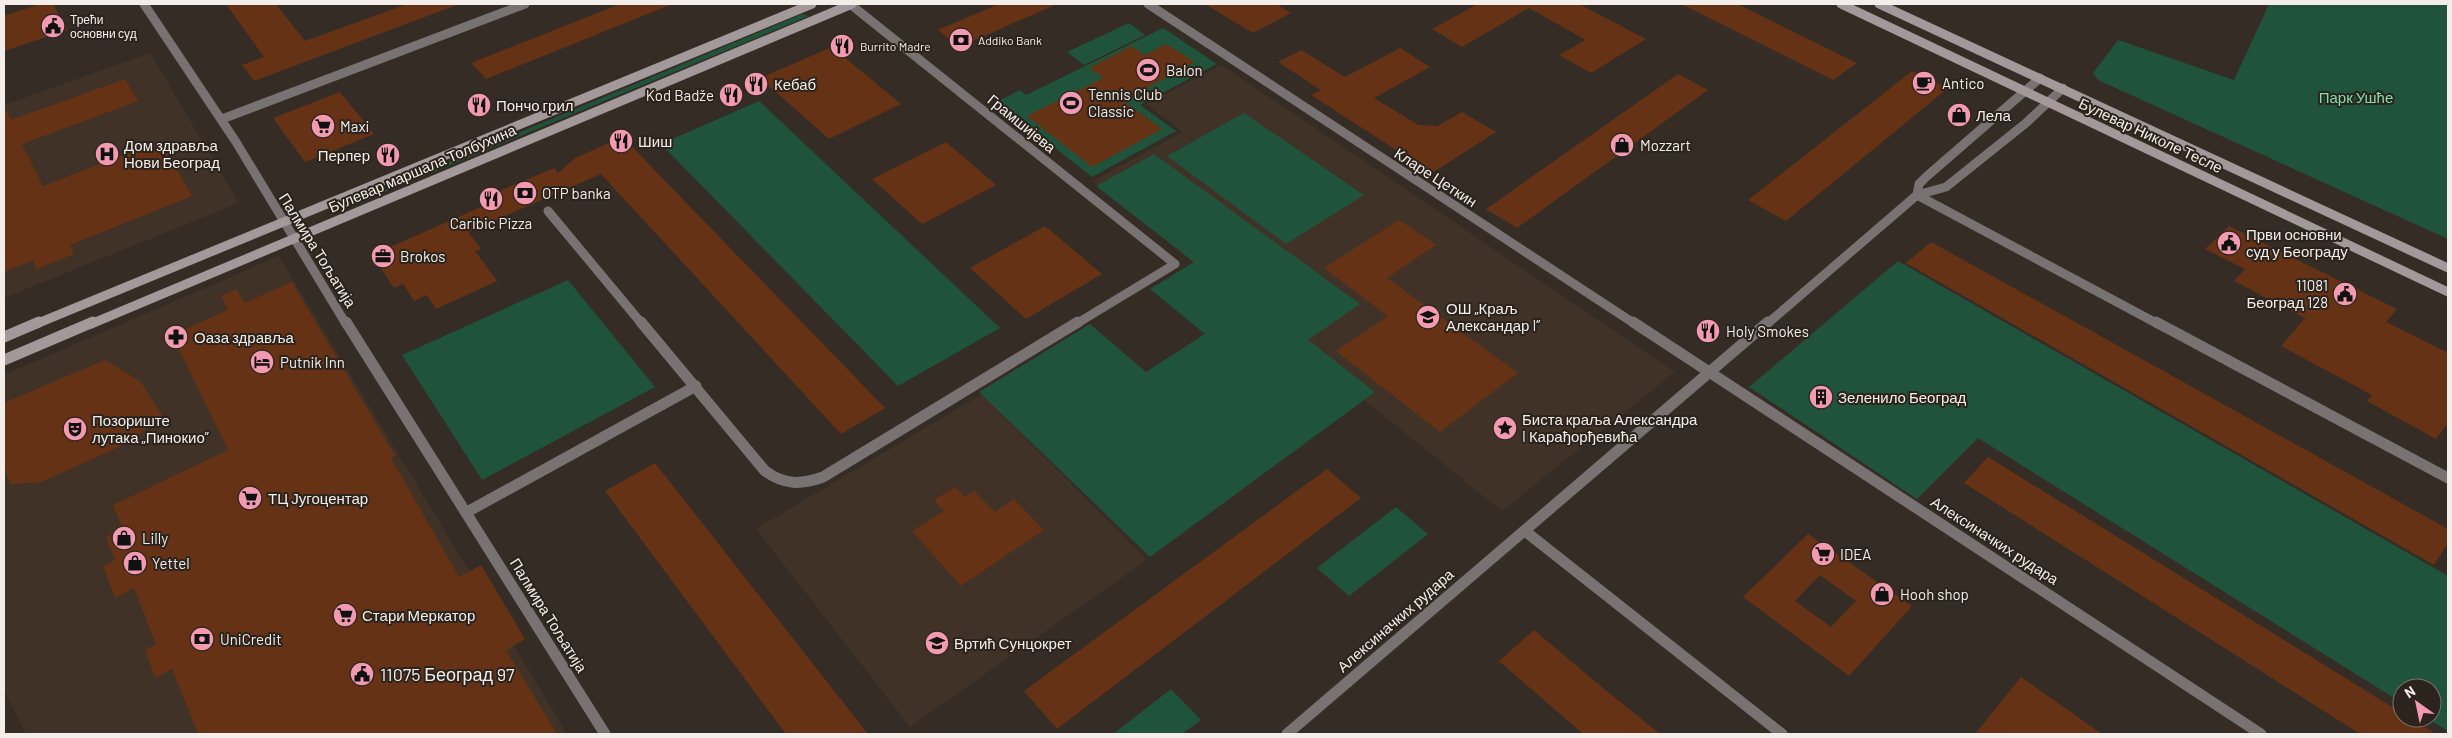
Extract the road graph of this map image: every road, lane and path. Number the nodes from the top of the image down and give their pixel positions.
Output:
1 (144, 4) edge
2 (524, 4) edge
3 (812, 4) edge
4 (851, 4) edge
5 (1148, 4) edge
6 (1841, 4) edge
7 (1879, 4) edge
8 (2040, 78) junction
9 (2063, 88) junction
10 (2025, 91) junction
11 (2049, 102) junction
12 (222, 119) junction
13 (1917, 195) junction
14 (548, 211) dead end
15 (282, 222) junction
16 (293, 239) junction
17 (2448, 268) edge
18 (2448, 292) edge
19 (4, 337) edge
20 (4, 360) edge
21 (1710, 372) junction
22 (696, 386) junction
23 (2448, 478) edge
24 (466, 512) junction
25 (1524, 531) junction
26 (605, 734) edge
27 (1287, 734) edge
28 (1782, 734) edge
29 (2261, 734) edge

1 - 12 street, Палмира Тољатија
2 - 12 street
3 - 15 street, Булевар маршала Толбухина
4 - 16 street, Булевар маршала Толбухина
4 - 22 street, Грамшијева
5 - 21 street, Кларе Цеткин
6 - 10 street, Булевар Николе Тесле
7 - 8 street, Булевар Николе Тесле
8 - 9 street, Булевар Николе Тесле
8 - 10 street, Алексиначких рудара
9 - 11 street, Алексиначких рудара
9 - 17 street, Булевар Николе Тесле
10 - 11 street, Булевар Николе Тесле
10 - 13 street, Алексиначких рудара
11 - 13 street, Алексиначких рудара
11 - 18 street, Булевар Николе Тесле
12 - 15 street, Палмира Тољатија
13 - 21 street, Алексиначких рудара
13 - 23 street
14 - 22 street
15 - 16 street, Палмира Тољатија
15 - 19 street, Булевар маршала Толбухина
16 - 20 street, Булевар маршала Толбухина
16 - 24 street, Палмира Тољатија
21 - 25 street, Алексиначких рудара
21 - 29 street, Алексиначких рудара
22 - 24 street
24 - 26 street, Палмира Тољатија
25 - 27 street, Алексиначких рудара
25 - 28 street

